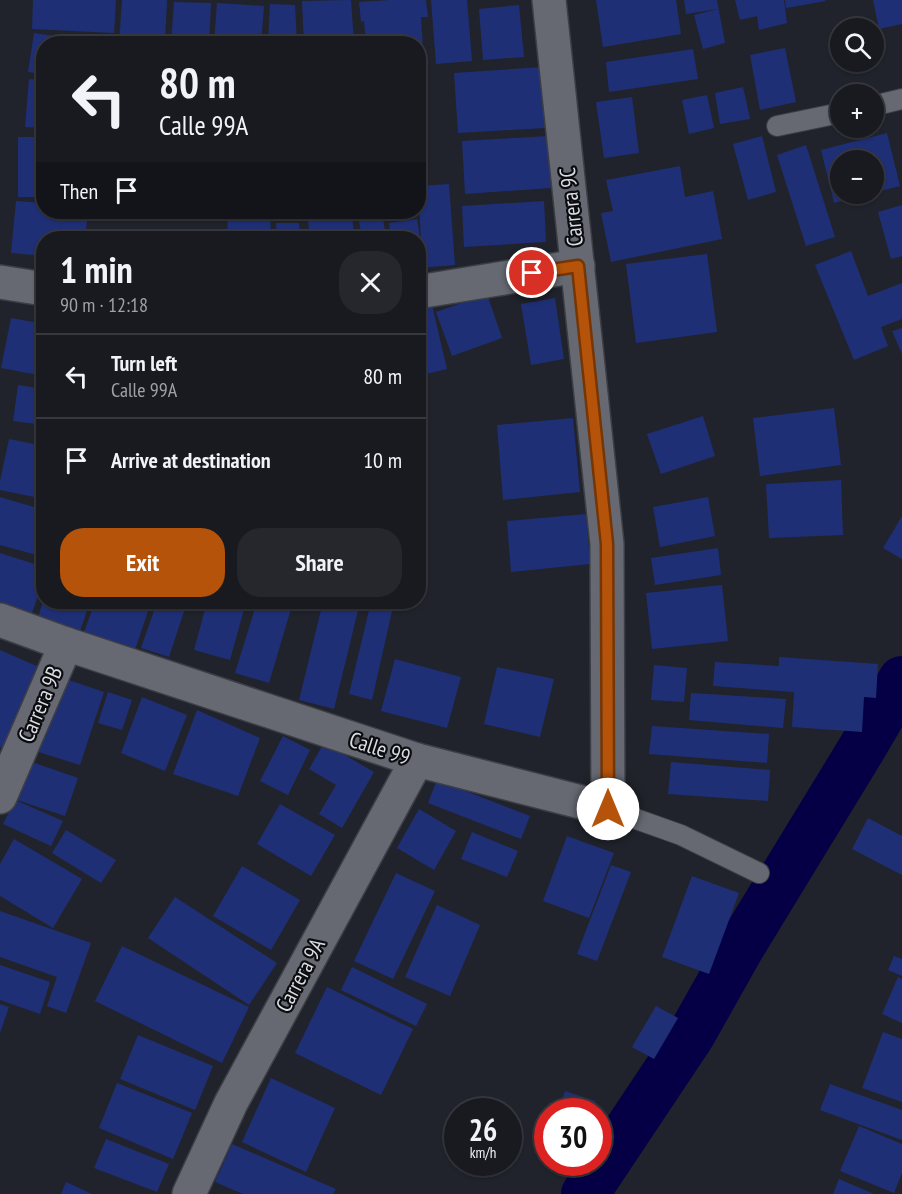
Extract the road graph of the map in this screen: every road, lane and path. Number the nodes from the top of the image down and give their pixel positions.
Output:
1 (549, 0) edge
2 (902, 99) edge
3 (884, 103) edge
4 (830, 114) edge
5 (777, 126) dead end
6 (578, 266) junction
7 (0, 282) edge
8 (36, 288) edge
9 (426, 291) edge
10 (0, 620) edge
11 (66, 644) junction
12 (417, 760) junction
13 (0, 797) edge
14 (608, 809) junction
15 (759, 873) dead end
16 (189, 1194) edge

1 - 6 street, Carrera 9C
2 - 3 lane
4 - 5 lane
6 - 9 street
6 - 14 street, Carrera 9C
7 - 8 street
10 - 11 street, Calle 99
11 - 12 street, Calle 99
11 - 13 street, Carrera 9B
12 - 14 street, Calle 99
12 - 16 street, Carrera 9A
14 - 15 lane, Calle 99

